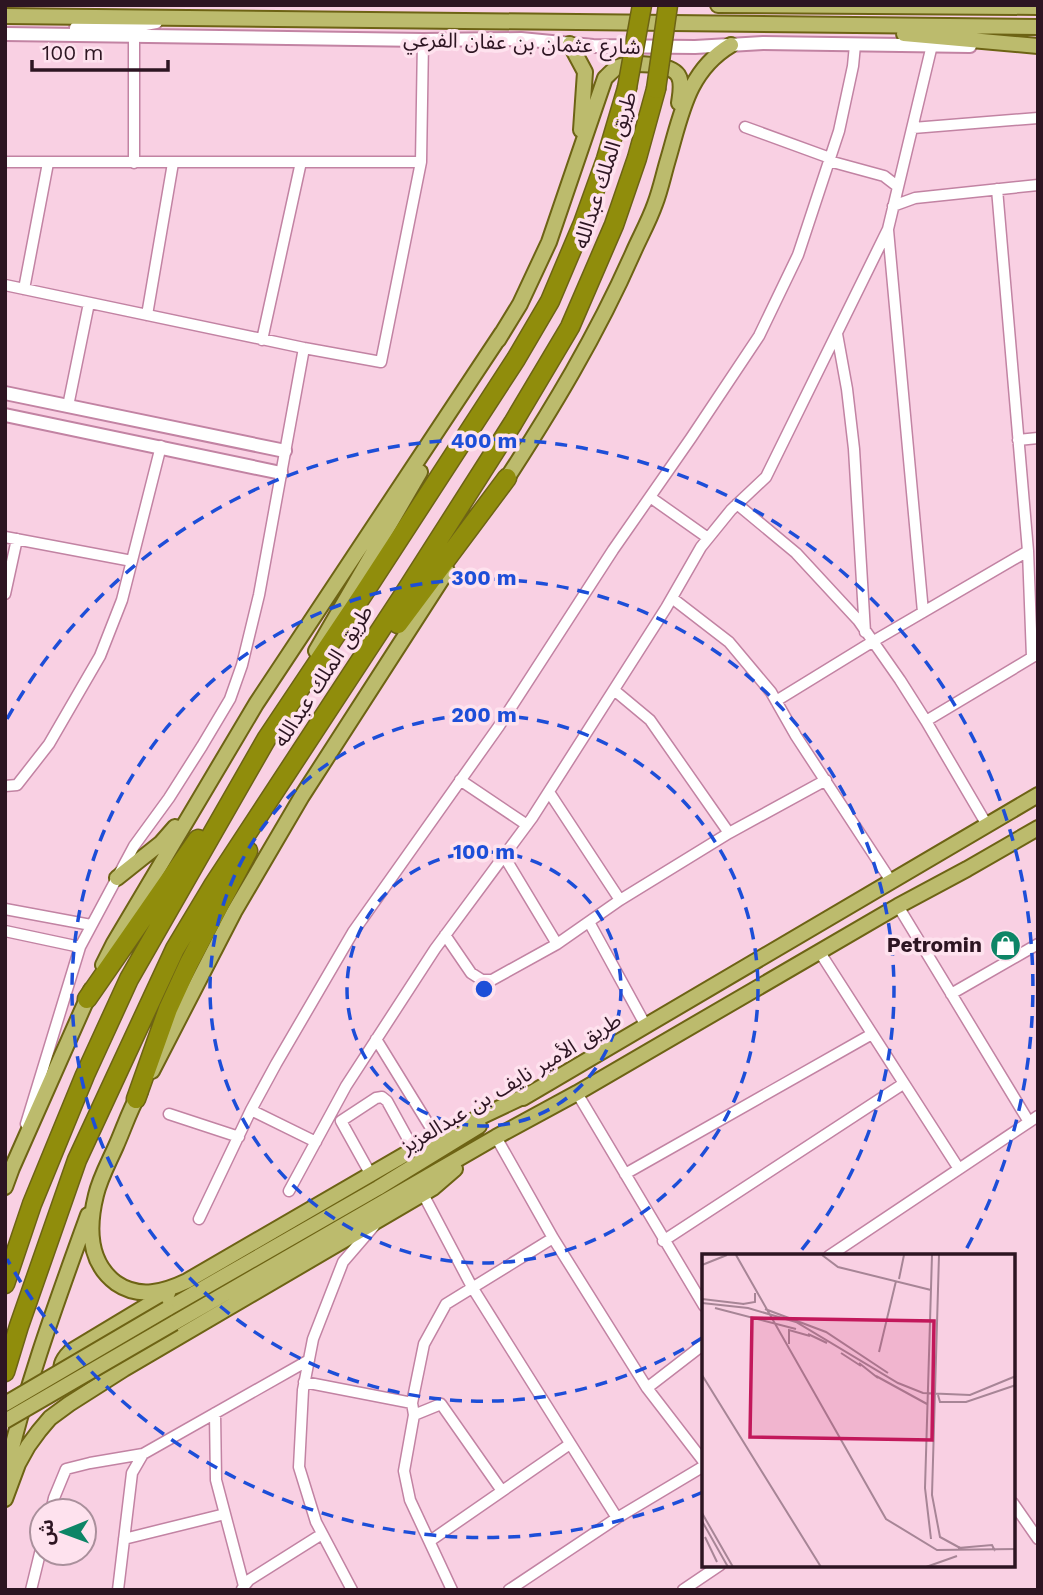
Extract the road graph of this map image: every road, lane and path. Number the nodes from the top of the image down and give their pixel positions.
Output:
1 (642, 5) edge
2 (668, 5) edge
3 (718, 5) edge
4 (738, 6) edge
5 (1038, 8) edge
6 (5, 16) edge
7 (180, 16) junction
8 (809, 25) junction
9 (1038, 27) edge
10 (6, 34) edge
11 (134, 36) junction
12 (423, 40) junction
13 (570, 44) junction
14 (730, 45) junction
15 (855, 45) junction
16 (932, 45) junction
17 (1038, 47) edge
18 (1038, 118) edge
19 (745, 127) dead end
20 (913, 128) junction
21 (673, 144) junction
22 (578, 155) junction
23 (830, 159) junction
24 (5, 162) edge
25 (301, 162) junction
26 (421, 162) junction
27 (48, 163) junction
28 (134, 163) junction
29 (173, 163) junction
30 (1038, 185) edge
31 (897, 186) junction
32 (997, 189) junction
33 (893, 206) junction
34 (888, 229) junction
35 (5, 285) edge
36 (24, 289) junction
37 (89, 303) junction
38 (147, 315) junction
39 (502, 333) junction
40 (837, 333) junction
41 (262, 340) junction
42 (304, 348) junction
43 (5, 393) edge
44 (68, 406) junction
45 (5, 415) edge
46 (1038, 438) edge
47 (1018, 440) junction
48 (162, 446) junction
49 (285, 451) junction
50 (281, 472) junction
51 (507, 478) junction
52 (650, 497) junction
53 (737, 504) junction
54 (5, 537) edge
55 (708, 538) junction
56 (17, 539) junction
57 (1028, 551) junction
58 (132, 561) junction
59 (5, 594) edge
60 (671, 598) junction
61 (923, 612) junction
62 (865, 632) junction
63 (872, 642) junction
64 (1035, 655) edge
65 (614, 690) junction
66 (776, 701) junction
67 (926, 721) junction
68 (267, 738) junction
69 (296, 760) junction
70 (460, 780) junction
71 (826, 780) junction
72 (5, 786) edge
73 (549, 792) junction
74 (1038, 795) edge
75 (197, 803) junction
76 (527, 825) junction
77 (987, 825) junction
78 (1038, 828) edge
79 (729, 833) junction
80 (504, 856) junction
81 (117, 878) junction
82 (891, 881) junction
83 (620, 901) junction
84 (898, 906) junction
85 (5, 909) edge
86 (589, 922) junction
87 (91, 925) junction
88 (5, 931) edge
89 (445, 935) junction
90 (557, 944) junction
91 (1038, 944) edge
92 (80, 947) junction
93 (819, 951) junction
94 (951, 994) junction
95 (87, 999) junction
96 (646, 1026) junction
97 (872, 1034) junction
98 (376, 1040) junction
99 (903, 1084) junction
100 (577, 1093) junction
101 (529, 1094) junction
102 (136, 1099) junction
103 (251, 1110) junction
104 (169, 1114) dead end
105 (1033, 1119) edge
106 (239, 1137) junction
107 (436, 1138) junction
108 (496, 1138) junction
109 (316, 1142) junction
110 (479, 1147) junction
111 (414, 1150) junction
112 (12, 1168) junction
113 (959, 1169) junction
114 (625, 1174) junction
115 (371, 1175) junction
116 (5, 1187) edge
117 (289, 1191) dead end
118 (96, 1194) junction
119 (423, 1194) junction
120 (199, 1219) dead end
121 (379, 1220) junction
122 (554, 1238) junction
123 (663, 1241) junction
124 (842, 1252) edge
125 (187, 1281) junction
126 (5, 1284) edge
127 (472, 1287) junction
128 (702, 1303) edge
129 (702, 1346) edge
130 (309, 1360) junction
131 (124, 1369) junction
132 (5, 1372) edge
133 (304, 1382) junction
134 (647, 1388) junction
135 (412, 1403) junction
136 (5, 1404) edge
137 (215, 1413) junction
138 (414, 1415) junction
139 (5, 1422) edge
140 (570, 1444) junction
141 (143, 1454) junction
142 (702, 1461) edge
143 (702, 1465) edge
144 (5, 1477) edge
145 (502, 1491) junction
146 (54, 1497) edge
147 (5, 1499) edge
148 (1015, 1506) edge
149 (225, 1514) junction
150 (617, 1518) junction
151 (322, 1534) junction
152 (124, 1539) junction
153 (1038, 1539) edge
154 (430, 1541) junction
155 (37, 1567) edge
156 (717, 1567) edge
157 (243, 1588) edge
158 (31, 1590) edge
159 (118, 1590) edge
160 (352, 1590) edge
161 (452, 1590) edge
162 (509, 1590) edge
163 (683, 1590) edge

1 - 68 highway, طريق الملك عبدالله, bridge
2 - 69 highway, طريق الملك عبدالله, bridge
3 - 4 main road
4 - 5 main road
6 - 7 main road
7 - 8 main road
7 - 10 main road
8 - 9 main road
8 - 17 main road
10 - 11 main road, شارع عثمان بن عفان الفرعي
11 - 12 main road, شارع عثمان بن عفان الفرعي
11 - 28 street
12 - 13 main road, شارع عثمان بن عفان الفرعي
12 - 26 street
13 - 14 main road, شارع عثمان بن عفان الفرعي
13 - 22 main road
14 - 15 main road, شارع عثمان بن عفان الفرعي
14 - 21 main road
15 - 16 main road, شارع عثمان بن عفان الفرعي
15 - 23 street
16 - 17 main road, شارع عثمان بن عفان الفرعي
16 - 20 street
18 - 20 street
19 - 23 street
20 - 31 street
21 - 22 main road
21 - 51 main road
22 - 39 main road
23 - 31 street
23 - 52 street
24 - 27 street
25 - 26 street
25 - 29 street
25 - 41 street
26 - 42 street
27 - 28 street
27 - 36 street
28 - 29 street
29 - 38 street
30 - 32 street
31 - 33 street
32 - 33 street
32 - 47 street
33 - 34 street
34 - 40 street
34 - 61 street
35 - 36 street
36 - 37 street
37 - 38 street
37 - 44 street
38 - 41 street
39 - 68 main road
39 - 75 main road
40 - 53 street
40 - 62 street
41 - 42 street
42 - 49 street
43 - 44 main road
44 - 49 main road
45 - 48 main road
46 - 47 street
47 - 57 street
48 - 50 main road
48 - 58 street
49 - 50 street
50 - 81 street
51 - 69 highway
51 - 102 main road
52 - 55 street
52 - 70 street
53 - 55 street
53 - 62 street
54 - 56 street
55 - 60 street
56 - 58 street
56 - 59 street
57 - 61 street
57 - 64 street
58 - 72 street
60 - 65 street
60 - 66 street
61 - 63 street
62 - 63 street
63 - 66 street
63 - 67 street
64 - 67 street
65 - 73 street
65 - 79 street
66 - 71 street
67 - 77 street
68 - 95 highway
68 - 126 highway, طريق الملك عبدالله
69 - 102 highway
69 - 132 highway, طريق الملك عبدالله
70 - 76 street
70 - 103 street
71 - 79 street
71 - 82 street
73 - 76 street
73 - 83 street
74 - 77 main road, طريق الأمير نايف بن عبدالعزيز
75 - 81 main road
75 - 95 main road
76 - 80 street
77 - 82 main road, طريق الأمير نايف بن عبدالعزيز
78 - 84 main road, طريق الأمير نايف بن عبدالعزيز
79 - 83 street
80 - 89 street
80 - 90 street
81 - 87 street
82 - 96 main road, طريق الأمير نايف بن عبدالعزيز
83 - 86 street
84 - 93 main road, طريق الأمير نايف بن عبدالعزيز
84 - 94 street
85 - 87 street
86 - 90 street
86 - 96 street
87 - 92 street
88 - 92 street
89 - 90 street
89 - 98 street
91 - 94 street
92 - 112 street
93 - 97 street
93 - 100 main road, طريق الأمير نايف بن عبدالعزيز
94 - 105 street
95 - 112 main road
96 - 101 main road, طريق الأمير نايف بن عبدالعزيز
97 - 99 street
97 - 114 street
98 - 107 street
98 - 109 street
99 - 113 street
99 - 123 street
100 - 108 main road, طريق الأمير نايف بن عبدالعزيز
100 - 114 street
101 - 107 main road
101 - 136 main road, طريق الأمير نايف بن عبدالعزيز, bridge
102 - 118 main road
103 - 106 street
103 - 109 street
104 - 106 street
105 - 113 street
106 - 120 street
107 - 111 main road
108 - 110 main road, طريق الأمير نايف بن عبدالعزيز
108 - 122 street
109 - 117 street
110 - 119 main road
110 - 139 main road, طريق الأمير نايف بن عبدالعزيز, bridge
111 - 115 main road
111 - 115 street
112 - 116 main road
113 - 124 street
114 - 123 street
115 - 125 main road
118 - 125 main road
118 - 144 main road
119 - 121 main road
119 - 127 street
121 - 130 street
121 - 131 main road
122 - 127 street
122 - 134 street
123 - 128 street
125 - 131 main road
127 - 135 street
127 - 140 street
129 - 134 street
130 - 133 street
130 - 137 street
131 - 147 main road
133 - 135 street
133 - 151 street
134 - 142 street
135 - 138 street
137 - 141 street
137 - 149 street
138 - 145 street
138 - 154 street
140 - 145 street
140 - 150 street
141 - 146 street
141 - 152 street
143 - 150 street
145 - 154 street
148 - 153 street
149 - 152 street
149 - 157 street
150 - 162 street
151 - 157 street
151 - 160 street
152 - 159 street
154 - 161 street
155 - 158 street
156 - 163 street

